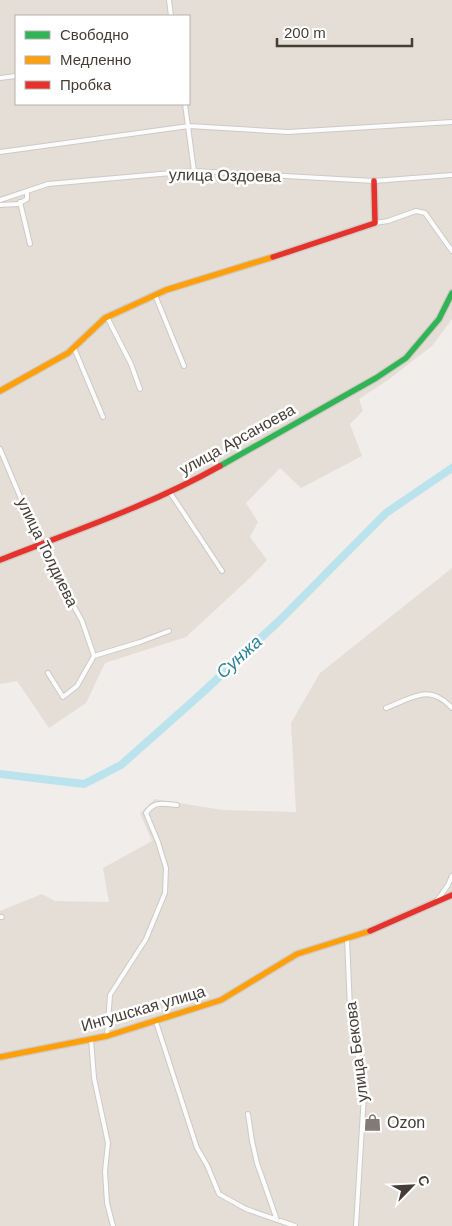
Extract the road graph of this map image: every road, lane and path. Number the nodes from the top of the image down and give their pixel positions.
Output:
1 (169, 0) edge
2 (171, 15) edge
3 (15, 76) edge
4 (0, 78) edge
5 (185, 105) edge
6 (452, 122) edge
7 (188, 126) junction
8 (0, 152) edge
9 (194, 171) junction
10 (452, 175) edge
11 (374, 181) junction
12 (27, 191) junction
13 (0, 200) edge
14 (20, 202) junction
15 (0, 205) edge
16 (375, 223) junction
17 (30, 244) dead end
18 (452, 252) edge
19 (452, 293) edge
20 (155, 295) junction
21 (107, 317) junction
22 (74, 348) junction
23 (184, 366) dead end
24 (140, 389) dead end
25 (0, 391) edge
26 (103, 417) dead end
27 (0, 449) edge
28 (169, 491) junction
29 (40, 544) junction
30 (0, 560) edge
31 (222, 571) dead end
32 (169, 631) dead end
33 (94, 656) junction
34 (48, 673) dead end
35 (386, 708) dead end
36 (452, 708) edge
37 (177, 805) dead end
38 (452, 876) edge
39 (452, 895) edge
40 (434, 904) junction
41 (347, 938) junction
42 (156, 1022) junction
43 (107, 1036) junction
44 (91, 1039) junction
45 (0, 1057) edge
46 (248, 1114) dead end
47 (277, 1220) junction
48 (113, 1226) edge
49 (295, 1226) edge
50 (356, 1226) edge

1 - 2 street
3 - 4 street
5 - 7 street
6 - 7 street
7 - 8 street
7 - 9 street
9 - 11 street, улица Оздоева
9 - 12 street, улица Оздоева
10 - 11 street, улица Оздоева
11 - 16 street
12 - 13 street, улица Оздоева
12 - 14 street
14 - 15 street
14 - 17 street
16 - 18 street
16 - 20 street
19 - 28 street, улица Арсаноева
20 - 21 street
20 - 23 street
21 - 22 street
21 - 24 street
22 - 25 street
22 - 26 street
27 - 29 street, улица Толдиева
28 - 29 street, улица Арсаноева
28 - 31 street
29 - 30 street, улица Арсаноева
29 - 33 street, улица Толдиева
32 - 33 street
33 - 34 street
35 - 36 street
37 - 43 street
38 - 40 street
39 - 40 street, Ингушская улица
40 - 41 street, Ингушская улица
41 - 42 street, Ингушская улица
41 - 50 street, улица Бекова
42 - 43 street, Ингушская улица
42 - 47 street
43 - 44 street, Ингушская улица
44 - 45 street, Ингушская улица
44 - 48 street
46 - 47 street
47 - 49 street

